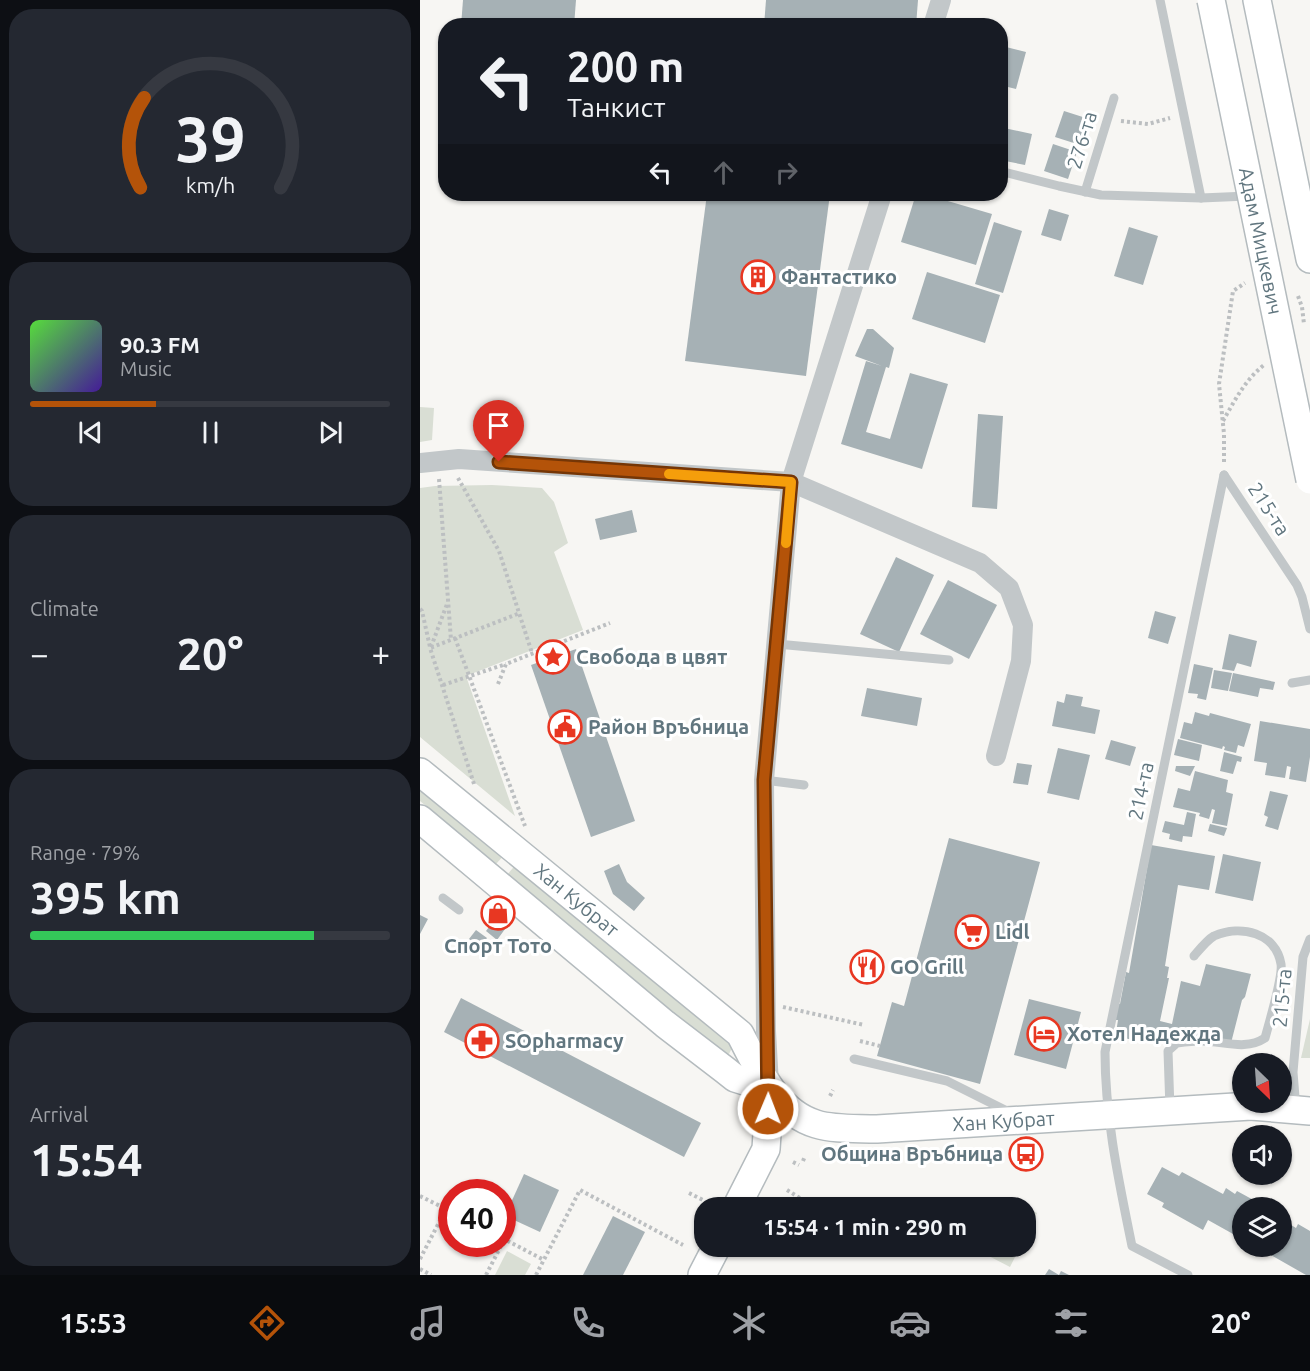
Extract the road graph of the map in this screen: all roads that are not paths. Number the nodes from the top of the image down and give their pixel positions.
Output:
1 (941, 0) edge
2 (1160, 0) edge
3 (1211, 0) edge
4 (1257, 0) edge
5 (935, 18) edge
6 (1114, 98) dead end
7 (1008, 173) edge
8 (1085, 192) junction
9 (1257, 196) dead end
10 (1201, 198) junction
11 (880, 201) edge
12 (1310, 259) edge
13 (432, 468) edge
14 (1224, 475) joint
15 (1310, 480) edge
16 (791, 482) junction
17 (1310, 629) edge
18 (777, 644) junction
19 (949, 660) dead end
20 (1310, 680) edge
21 (1292, 683) dead end
22 (996, 756) dead end
23 (420, 771) edge
24 (764, 780) junction
25 (804, 785) dead end
26 (420, 819) edge
27 (443, 898) dead end
28 (459, 910) dead end
29 (1310, 939) edge
30 (1194, 956) dead end
31 (854, 1059) dead end
32 (770, 1089) junction
33 (1299, 1101) edge
34 (1232, 1106) edge
35 (1170, 1111) junction
36 (1109, 1115) junction
37 (1024, 1120) junction
38 (742, 1197) edge
39 (711, 1257) edge
40 (702, 1275) edge
41 (1188, 1275) edge

1 - 5 street
2 - 10 lane
3 - 15 street, Адам Мицкевич, bridge
4 - 12 street
6 - 8 lane, 276-та
7 - 8 lane
8 - 10 lane
9 - 10 lane
11 - 16 street
13 - 16 street
14 - 17 lane, 215-та
14 - 36 lane, 214-та
16 - 18 street
16 - 22 street
18 - 19 lane
18 - 24 street
20 - 21 lane
23 - 32 street, Хан Кубрат
24 - 25 lane
24 - 32 street
26 - 32 street, Хан Кубрат
27 - 28 lane
29 - 33 lane, 215-та
30 - 35 lane
31 - 37 lane
32 - 37 street, Хан Кубрат
32 - 38 street
34 - 35 street, Хан Кубрат
35 - 36 street, Хан Кубрат
36 - 37 street, Хан Кубрат
36 - 41 lane, 214-та
39 - 40 street

